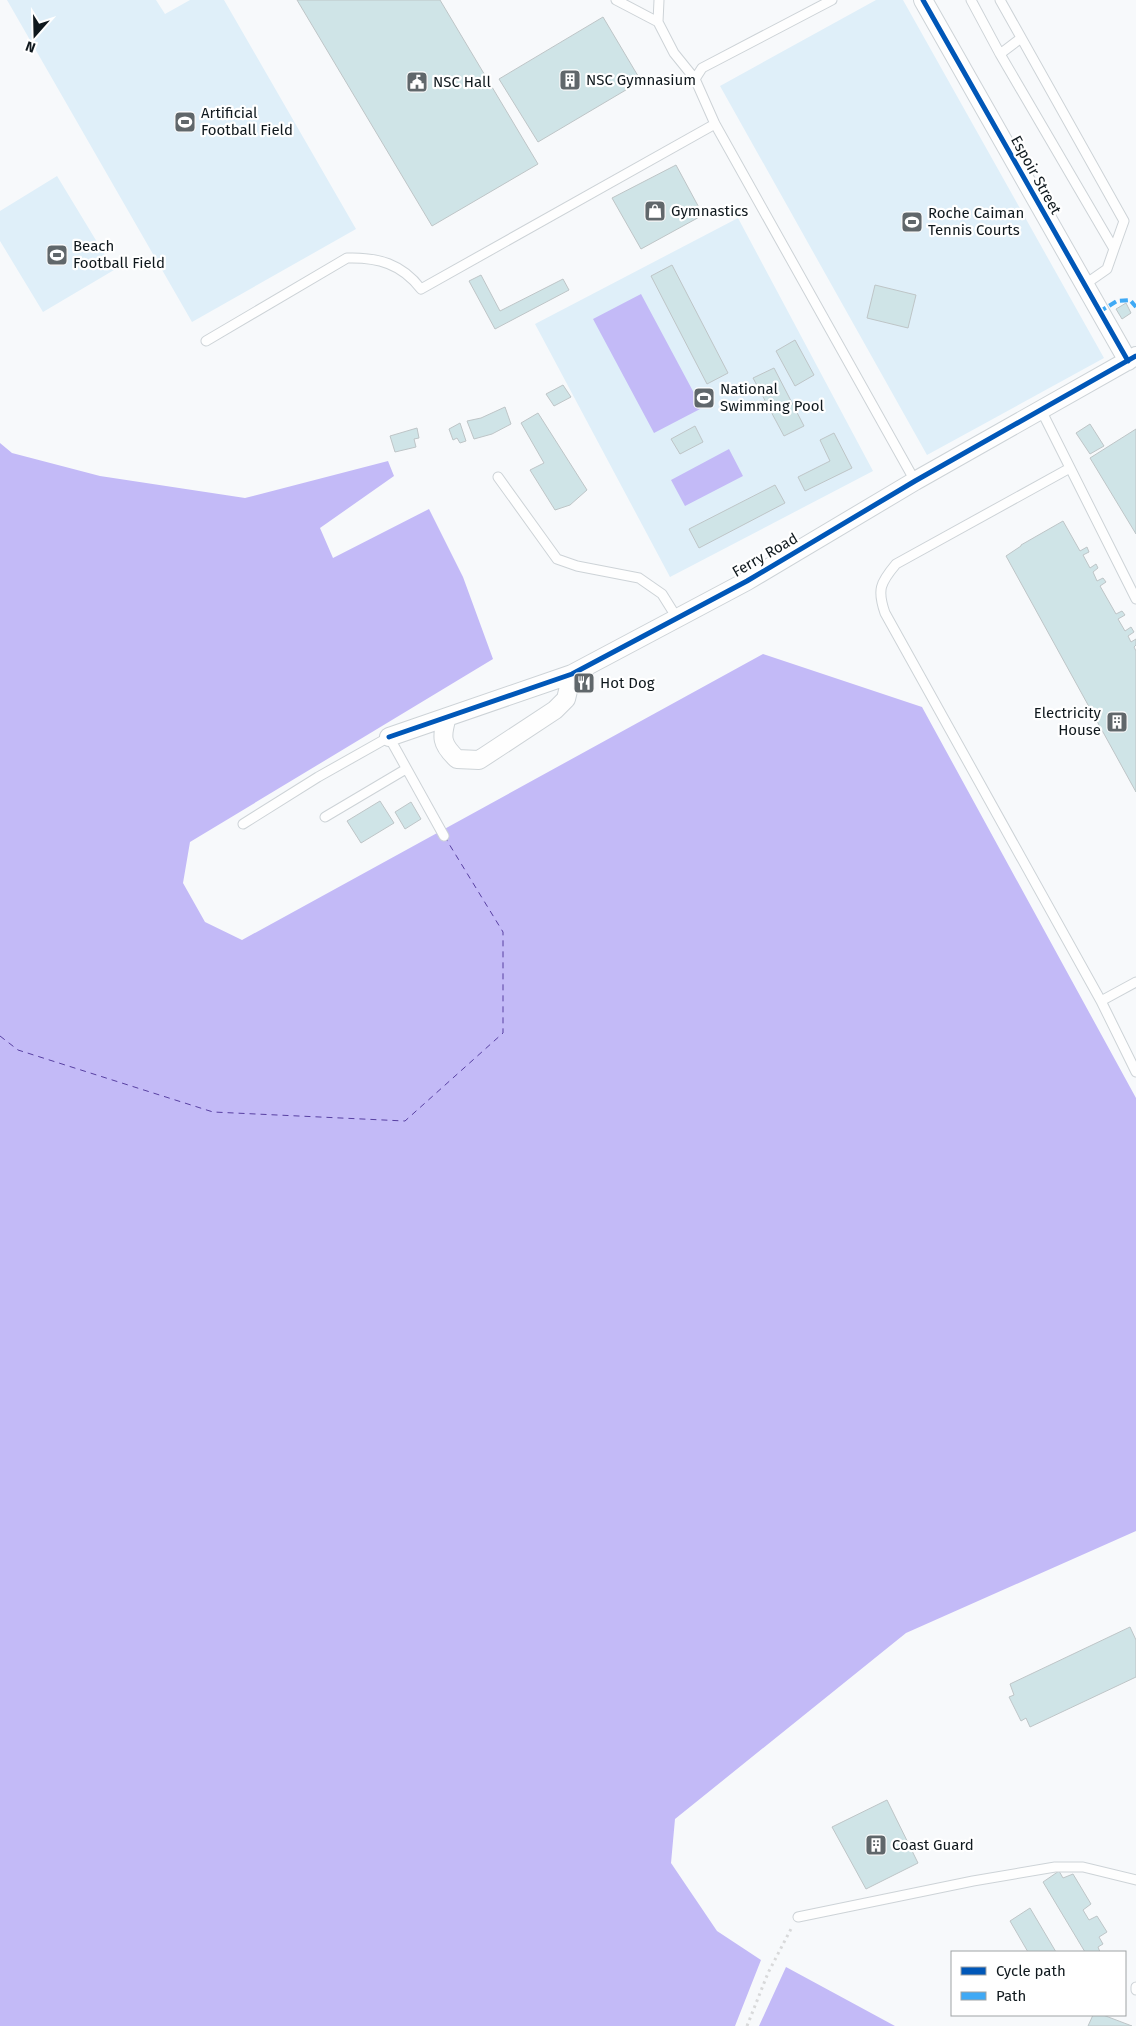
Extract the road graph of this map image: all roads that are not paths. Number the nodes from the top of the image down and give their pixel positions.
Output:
1 (616, 0) edge
2 (659, 0) edge
3 (832, 0) edge
4 (923, 0) edge
5 (971, 0) edge
6 (1000, 0) edge
7 (658, 22) junction
8 (1021, 38) junction
9 (1000, 54) junction
10 (695, 79) junction
11 (715, 124) junction
12 (1114, 249) junction
13 (1084, 285) junction
14 (206, 341) dead end
15 (1132, 359) edge
16 (1042, 410) junction
17 (1070, 468) junction
18 (498, 476) dead end
19 (915, 481) junction
20 (1136, 599) edge
21 (677, 618) junction
22 (572, 674) junction
23 (447, 717) junction
24 (389, 736) junction
25 (406, 768) junction
26 (325, 817) dead end
27 (242, 824) dead end
28 (444, 836) dead end
29 (1136, 982) edge
30 (1101, 1000) junction
31 (1136, 1072) edge
32 (1136, 1880) edge
33 (798, 1917) road end

1 - 7 lane
2 - 7 lane
3 - 10 lane
4 - 13 street, Espoir Street
5 - 9 lane
6 - 8 lane
7 - 10 lane
8 - 9 lane
8 - 12 lane
9 - 12 lane
10 - 11 lane
11 - 14 lane
11 - 19 lane
12 - 13 lane
13 - 15 street, Espoir Street
15 - 16 street, Ferry Road
16 - 17 lane
16 - 19 street, Ferry Road
17 - 20 lane
17 - 30 lane
18 - 21 lane
19 - 21 street, Ferry Road
21 - 22 street, Ferry Road
22 - 23 street, Ferry Road
22 - 23 street
23 - 24 street, Ferry Road
24 - 25 lane
24 - 27 lane
25 - 26 lane
25 - 28 lane
29 - 30 lane
30 - 31 lane
32 - 33 lane

